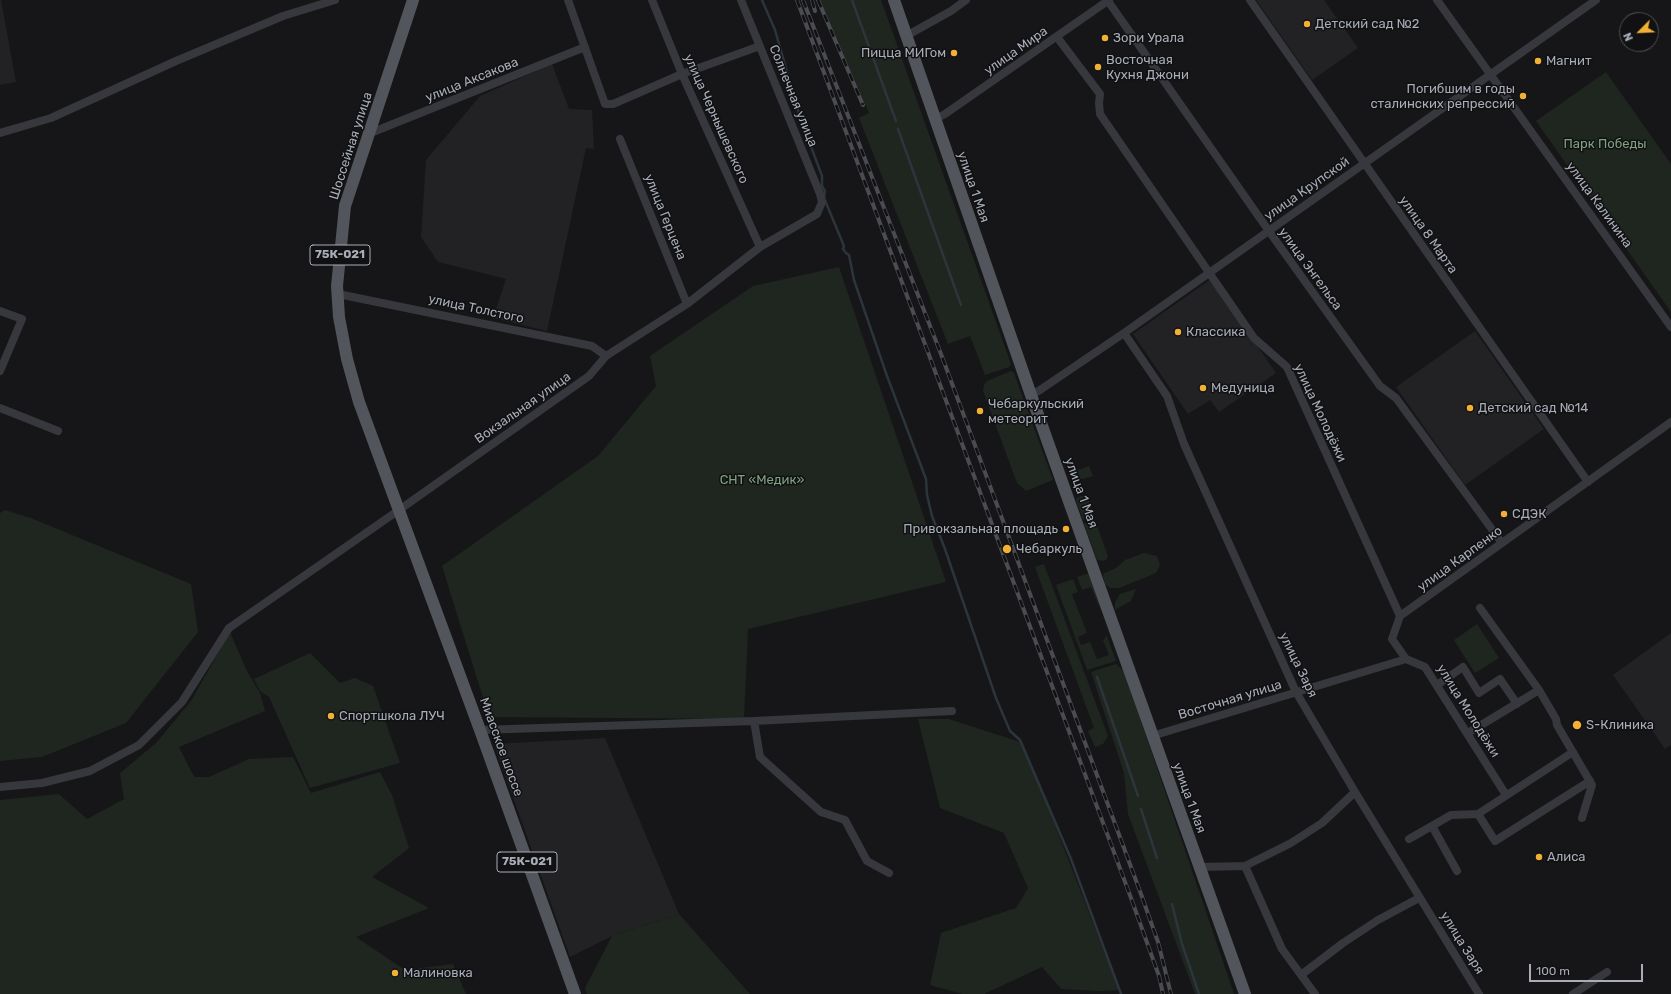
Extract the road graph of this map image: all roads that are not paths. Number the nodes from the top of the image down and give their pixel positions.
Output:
1 (335, 0) edge
2 (413, 0) edge
3 (568, 0) edge
4 (652, 0) edge
5 (741, 0) edge
6 (894, 0) edge
7 (966, 0) edge
8 (1108, 0) edge
9 (1250, 0) edge
10 (1437, 0) edge
11 (1596, 0) edge
12 (906, 36) junction
13 (1057, 36) junction
14 (760, 46) junction
15 (584, 47) junction
16 (682, 74) junction
17 (1491, 75) junction
18 (935, 119) junction
19 (0, 133) edge
20 (368, 134) junction
21 (620, 139) dead end
22 (1364, 164) junction
23 (822, 202) joint
24 (1269, 231) junction
25 (760, 247) junction
26 (1209, 273) junction
27 (338, 294) junction
28 (687, 304) junction
29 (0, 311) edge
30 (1671, 327) edge
31 (1124, 333) junction
32 (606, 356) junction
33 (0, 370) edge
34 (1031, 395) junction
35 (0, 408) edge
36 (1671, 422) edge
37 (58, 431) dead end
38 (1588, 482) junction
39 (399, 510) junction
40 (1502, 543) junction
41 (1480, 608) dead end
42 (1400, 616) junction
43 (1406, 659) junction
44 (1437, 685) junction
45 (1539, 690) junction
46 (1296, 692) junction
47 (1517, 704) junction
48 (952, 711) dead end
49 (754, 720) junction
50 (480, 730) junction
51 (1468, 733) junction
52 (1152, 736) junction
53 (1573, 752) junction
54 (1590, 781) junction
55 (0, 787) edge
56 (1355, 792) junction
57 (1506, 795) junction
58 (1478, 814) junction
59 (1582, 818) dead end
60 (1432, 826) junction
61 (1409, 839) dead end
62 (1245, 866) junction
63 (1199, 867) junction
64 (1457, 871) dead end
65 (889, 872) dead end
66 (1419, 898) junction
67 (1607, 972) dead end
68 (1301, 975) junction
69 (575, 994) edge
70 (1244, 994) edge
71 (1315, 994) edge
72 (1480, 994) edge
73 (1573, 994) edge

1 - 19 street
2 - 20 main road, Шоссейная улица / 75К-021
3 - 15 street
4 - 16 street, улица Чернышевского
5 - 14 street, Солнечная улица
6 - 12 main road, улица 1 Мая
7 - 12 street
8 - 13 street, улица Мира
8 - 24 street, улица Энгельса
9 - 22 street, улица 8 Марта
10 - 17 street, улица Калинина
11 - 17 street, улица Крупской
12 - 18 main road, улица 1 Мая
13 - 18 street, улица Мира
13 - 26 street, улица Молодёжи
14 - 16 street
14 - 23 street, Солнечная улица
15 - 16 street
15 - 20 street, улица Аксакова
16 - 25 street, улица Чернышевского
17 - 22 street, улица Крупской
17 - 30 street, улица Калинина
18 - 34 main road, улица 1 Мая
20 - 27 main road, Шоссейная улица / 75К-021
21 - 28 street, улица Герцена
22 - 24 street, улица Крупской
22 - 38 street, улица 8 Марта
23 - 25 street, Вокзальная улица
24 - 26 street, улица Крупской
24 - 40 street, улица Энгельса
25 - 28 street, Вокзальная улица
26 - 31 street, улица Крупской
26 - 42 street, улица Молодёжи
27 - 32 street, улица Толстого
27 - 39 main road, Шоссейная улица / 75К-021
28 - 32 street, Вокзальная улица
29 - 33 street
31 - 34 street, улица Крупской
31 - 46 street, улица Заря
32 - 39 street, Вокзальная улица
34 - 52 main road, улица 1 Мая
35 - 37 street
36 - 38 street, улица Карпенко
38 - 40 street, улица Карпенко
39 - 50 main road, Миасское шоссе / 75К-021
39 - 55 street, Вокзальная улица
40 - 42 street, улица Карпенко
41 - 45 street
42 - 43 street
43 - 44 street, улица Молодёжи
43 - 46 street, Восточная улица
44 - 47 street
44 - 51 street, улица Молодёжи
45 - 47 street
45 - 53 street
46 - 52 street, Восточная улица
46 - 56 street, улица Заря
47 - 51 street
48 - 49 street
49 - 50 street
49 - 65 street
50 - 69 main road, Миасское шоссе / 75К-021
51 - 57 street, улица Молодёжи
52 - 63 main road, улица 1 Мая
53 - 54 street
53 - 57 street
54 - 58 street
54 - 59 street
56 - 62 street
56 - 66 street, улица Заря
57 - 58 street
58 - 60 street
60 - 61 street
60 - 64 street
62 - 63 street
62 - 68 street
63 - 70 main road, улица 1 Мая
66 - 68 street
66 - 72 street, улица Заря
67 - 73 street
68 - 71 street

